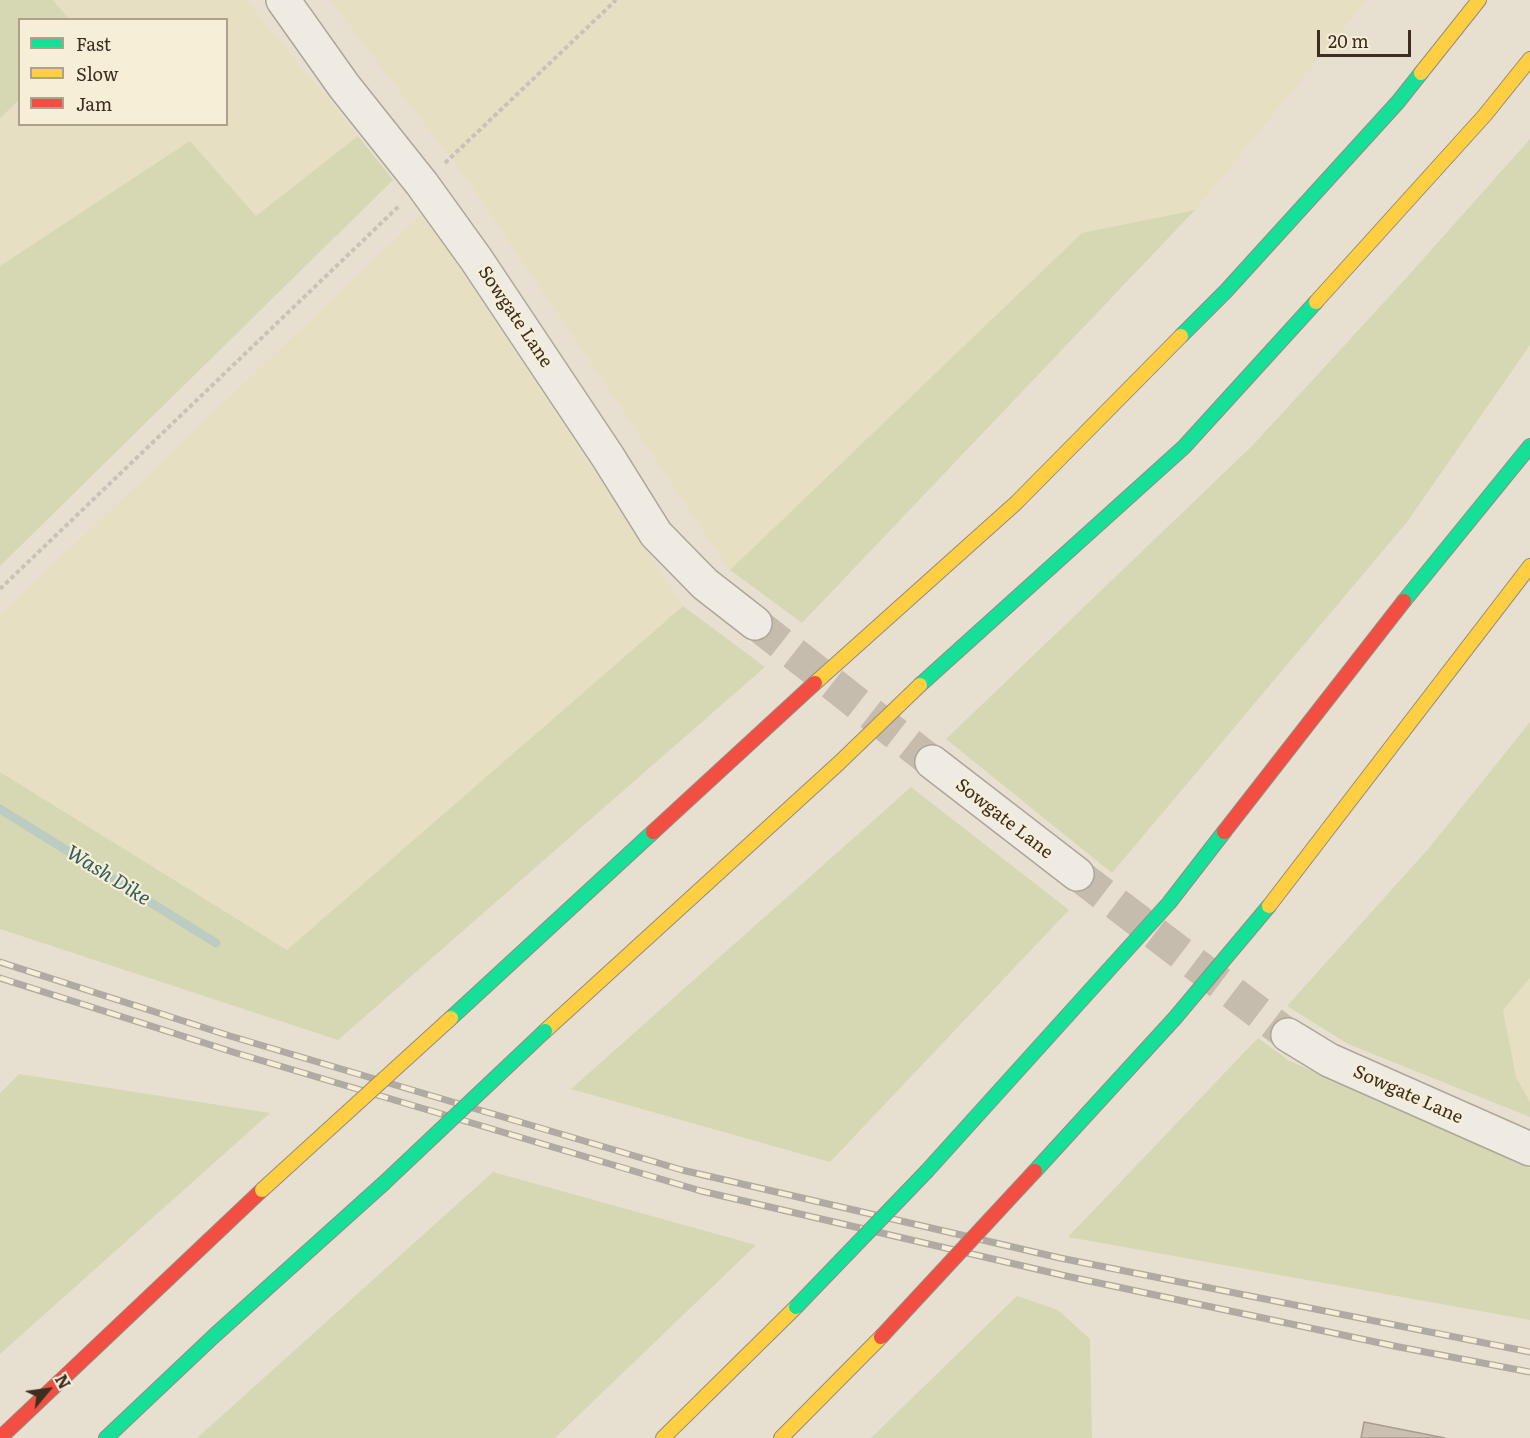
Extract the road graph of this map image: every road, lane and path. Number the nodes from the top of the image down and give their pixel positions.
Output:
1 (283, 0) edge
2 (616, 0) edge
3 (1479, 0) edge
4 (1530, 59) edge
5 (422, 184) junction
6 (1530, 446) edge
7 (1530, 566) edge
8 (0, 589) edge
9 (755, 623) tunnel mouth
10 (932, 762) tunnel mouth
11 (1077, 874) tunnel mouth
12 (1288, 1035) tunnel mouth
13 (1530, 1149) edge
14 (0, 1438) edge
15 (106, 1438) edge
16 (663, 1438) edge
17 (781, 1438) edge

1 - 5 street, Sowgate Lane
2 - 5 path
3 - 14 highway, bridge
4 - 15 highway, bridge
5 - 8 path
5 - 9 street, Sowgate Lane
6 - 16 highway, bridge
7 - 17 highway, bridge
10 - 11 street, Sowgate Lane
12 - 13 street, Sowgate Lane

